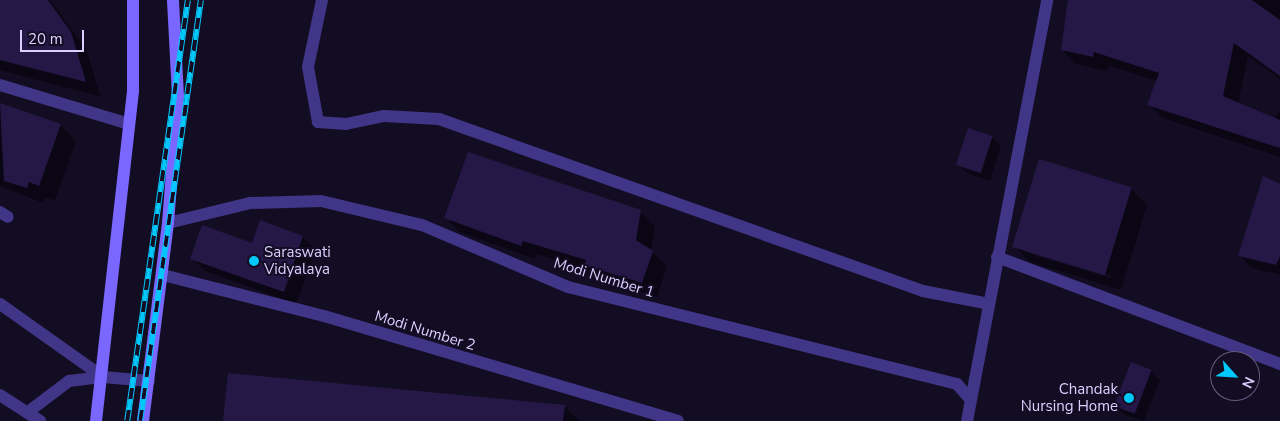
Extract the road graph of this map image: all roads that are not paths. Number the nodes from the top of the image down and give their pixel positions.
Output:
1 (133, 0) edge
2 (173, 0) edge
3 (322, 0) edge
4 (1047, 0) edge
5 (0, 85) edge
6 (129, 124) junction
7 (168, 223) junction
8 (997, 257) junction
9 (162, 274) junction
10 (0, 304) edge
11 (989, 304) junction
12 (1280, 364) edge
13 (102, 377) junction
14 (149, 381) junction
15 (0, 395) edge
16 (970, 399) junction
17 (28, 412) junction
18 (40, 421) edge
19 (96, 421) edge
20 (143, 421) edge
21 (678, 421) edge
22 (967, 421) edge

1 - 6 main road
2 - 7 main road
3 - 11 street
4 - 8 street
5 - 6 street
6 - 13 main road
7 - 9 main road
7 - 16 street, Modi Number 1
8 - 11 street
8 - 12 street
9 - 14 main road
9 - 21 street, Modi Number 2
10 - 13 street
11 - 16 street
13 - 14 street
13 - 17 street
13 - 19 main road
14 - 20 main road
15 - 17 street
16 - 22 street
17 - 18 street

